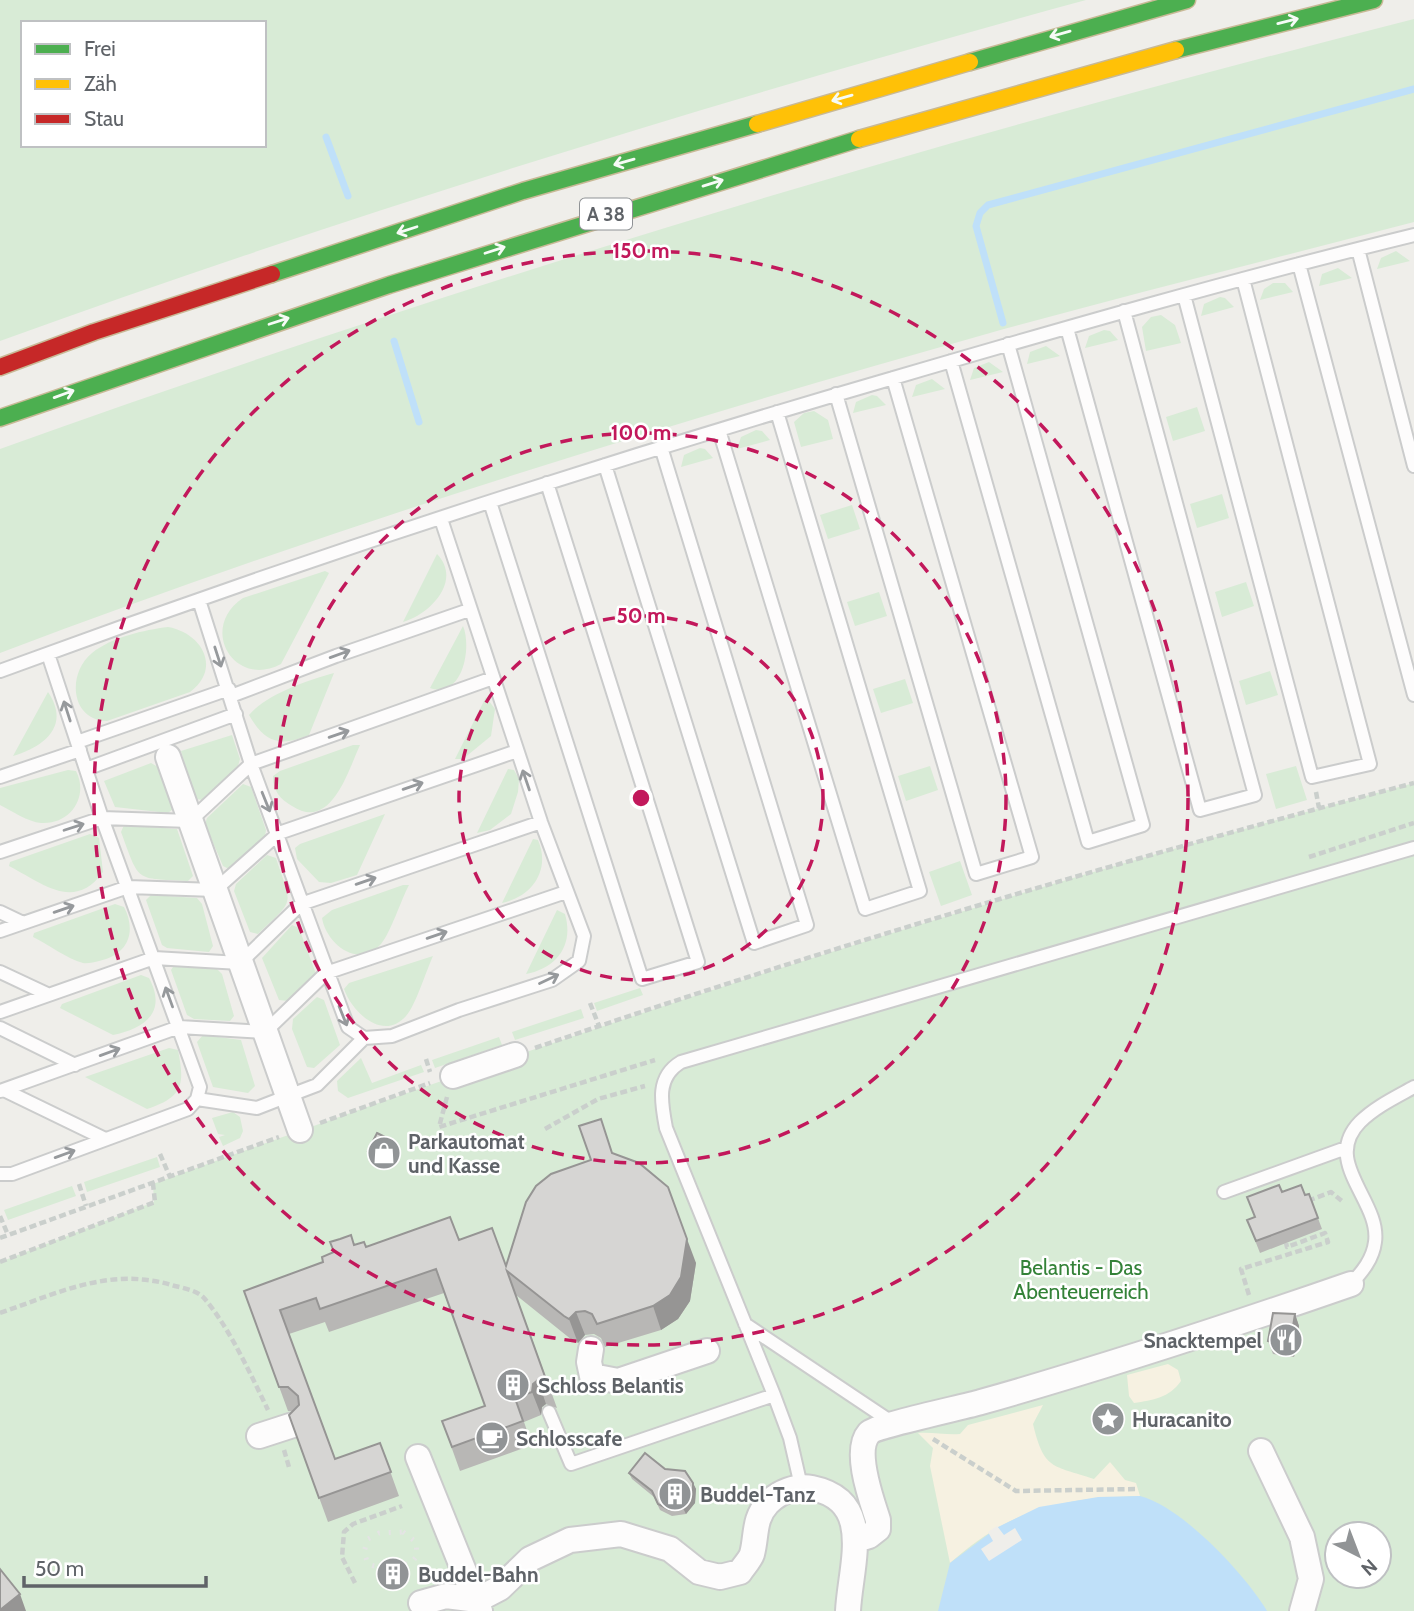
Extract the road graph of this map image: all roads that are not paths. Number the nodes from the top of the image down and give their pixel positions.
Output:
1 (1187, 0) edge
2 (1374, 0) edge
3 (1414, 235) edge
4 (1358, 248) junction
5 (1299, 264) junction
6 (1243, 279) junction
7 (1184, 295) junction
8 (1124, 311) junction
9 (1067, 328) junction
10 (1008, 344) junction
11 (951, 361) junction
12 (0, 368) edge
13 (893, 378) junction
14 (836, 394) junction
15 (777, 412) junction
16 (0, 418) edge
17 (719, 430) junction
18 (661, 447) junction
19 (605, 465) junction
20 (1414, 466) edge
21 (547, 483) junction
22 (490, 502) junction
23 (440, 519) junction
24 (199, 600) junction
25 (469, 610) junction
26 (48, 654) junction
27 (1, 673) edge
28 (493, 678) junction
29 (230, 693) junction
30 (1414, 695) edge
31 (236, 714) junction
32 (79, 746) junction
33 (517, 751) junction
34 (168, 757) dead end
35 (251, 764) junction
36 (86, 769) junction
37 (0, 777) edge
38 (102, 818) junction
39 (190, 821) junction
40 (541, 822) junction
41 (279, 833) junction
42 (1414, 848) edge
43 (0, 852) edge
44 (128, 887) junction
45 (215, 890) junction
46 (566, 892) junction
47 (301, 904) junction
48 (0, 912) edge
49 (23, 923) junction
50 (0, 931) edge
51 (154, 958) junction
52 (240, 962) junction
53 (0, 972) edge
54 (326, 973) junction
55 (47, 994) junction
56 (0, 1012) edge
57 (179, 1027) junction
58 (0, 1028) edge
59 (265, 1032) junction
60 (364, 1038) junction
61 (514, 1055) road end
62 (75, 1065) junction
63 (453, 1076) road end
64 (1414, 1087) edge
65 (2, 1091) edge
66 (288, 1096) junction
67 (197, 1099) junction
68 (300, 1130) dead end
69 (105, 1139) junction
70 (1346, 1148) junction
71 (0, 1174) edge
72 (1224, 1192) dead end
73 (1352, 1284) joint
74 (744, 1324) junction
75 (592, 1349) dead end
76 (707, 1351) dead end
77 (774, 1395) junction
78 (550, 1412) dead end
79 (893, 1423) junction
80 (1261, 1451) dead end
81 (418, 1457) dead end
82 (801, 1486) junction
83 (856, 1540) junction
84 (421, 1604) dead end
85 (478, 1605) edge
86 (848, 1611) edge
87 (1302, 1611) edge

1 -> 12 highway, A 38
16 -> 2 highway, A 38
3 - 4 lane
4 - 5 lane
4 - 20 lane
5 - 6 lane
5 - 30 lane
6 - 7 lane
6 - 7 lane
7 - 8 lane
8 - 9 lane
8 - 9 lane
9 - 10 lane
10 - 11 lane
10 - 11 lane
11 - 13 lane
13 - 14 lane
13 - 14 lane
14 - 15 lane
15 - 17 lane
15 - 17 lane
17 - 18 lane
18 - 19 lane
18 - 19 lane
19 - 21 lane
21 - 22 lane
21 - 22 lane
22 - 23 lane
23 - 24 lane
23 - 25 lane
24 - 26 lane
24 -> 29 lane
25 - 28 lane
29 -> 25 lane
26 - 27 lane
32 -> 26 lane
28 - 33 lane
35 -> 28 lane
29 - 31 lane
29 - 32 lane
31 - 35 lane
31 - 36 lane
32 - 36 lane
32 - 37 lane
40 -> 33 lane
41 -> 33 lane
34 - 39 street
35 - 39 lane
35 -> 41 lane
36 - 38 lane
38 - 39 lane
43 -> 38 lane
38 - 44 lane
39 - 45 street
40 - 46 lane
47 -> 40 lane
41 - 45 lane
41 - 47 lane
42 - 74 lane
44 - 45 lane
49 -> 44 lane
44 - 51 lane
45 - 52 street
54 -> 46 lane
60 -> 46 lane
47 - 52 lane
47 - 54 lane
48 - 49 lane
49 - 50 lane
51 - 52 lane
51 - 55 lane
57 -> 51 lane
52 - 59 street
53 - 55 lane
54 - 59 lane
54 -> 60 lane
55 - 56 lane
57 - 59 lane
62 -> 57 lane
57 - 67 lane
58 - 62 lane
59 - 66 street
60 - 66 lane
61 - 63 street
62 - 65 lane
64 - 70 lane
65 - 69 lane
66 - 67 lane
66 - 68 street
67 - 69 lane
71 -> 69 lane
70 - 72 lane
70 - 73 lane
73 - 79 street
74 - 77 lane
74 - 79 lane
75 - 76 street
77 - 78 lane
77 - 82 lane
79 - 83 street
80 - 87 street
81 - 85 street
82 - 83 street
82 - 85 street
83 - 86 street
84 - 85 street

